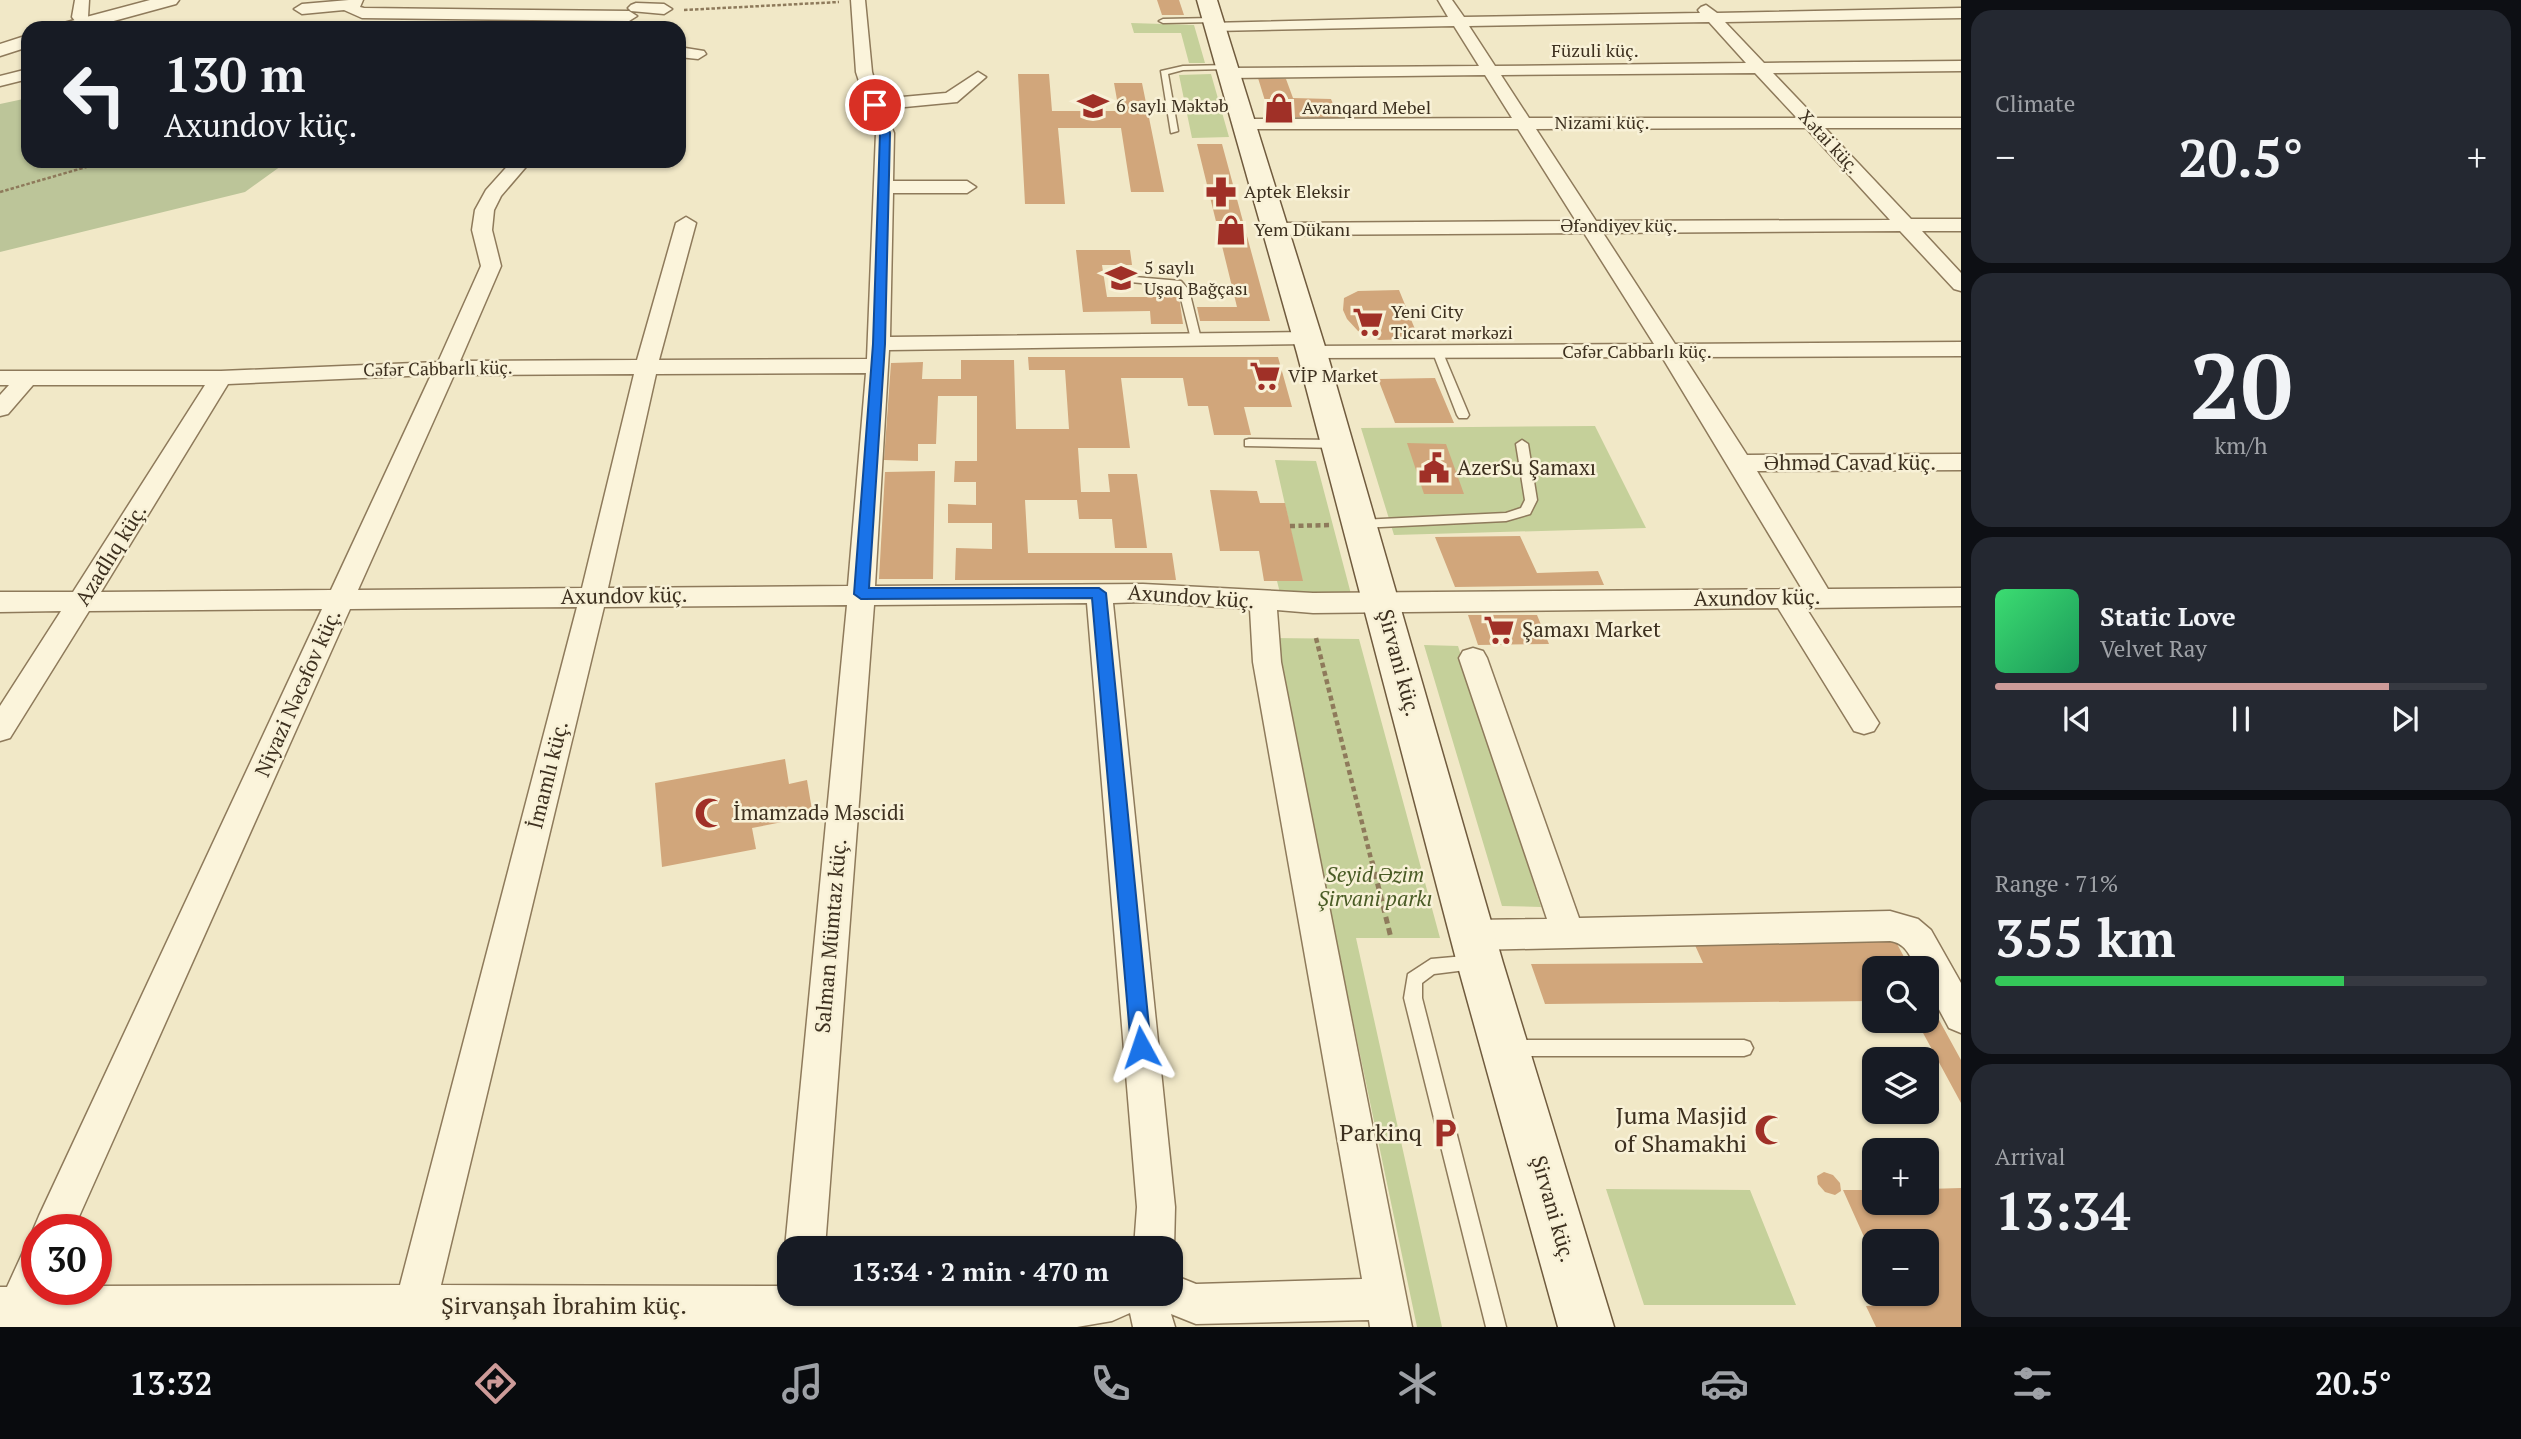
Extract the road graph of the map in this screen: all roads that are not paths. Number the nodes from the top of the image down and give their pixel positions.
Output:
1 (82, 0) edge
2 (170, 0) edge
3 (1444, 0) edge
4 (1696, 0) edge
5 (858, 1) edge
6 (357, 6) edge
7 (635, 8) edge
8 (302, 9) dead end
9 (664, 9) road end
10 (1961, 13) edge
11 (1211, 15) edge
12 (1714, 19) junction
13 (78, 21) edge
14 (91, 21) edge
15 (375, 21) edge
16 (1163, 21) dead end
17 (1459, 22) junction
18 (21, 43) edge
19 (0, 50) edge
20 (686, 53) edge
21 (698, 54) dead end
22 (1961, 66) edge
23 (1761, 69) junction
24 (1227, 70) junction
25 (1490, 71) junction
26 (21, 76) edge
27 (978, 77) dead end
28 (0, 81) edge
29 (875, 105) junction
30 (1523, 123) junction
31 (1811, 123) junction
32 (1961, 123) edge
33 (1244, 124) junction
34 (1174, 131) dead end
35 (515, 168) edge
36 (883, 187) junction
37 (967, 187) dead end
38 (686, 223) dead end
39 (1906, 225) junction
40 (1961, 225) edge
41 (1589, 226) junction
42 (1276, 229) junction
43 (1123, 279) dead end
44 (1961, 285) edge
45 (1196, 339) junction
46 (1310, 345) junction
47 (1961, 349) edge
48 (1669, 352) junction
49 (1438, 353) junction
50 (878, 355) junction
51 (647, 365) junction
52 (445, 368) junction
53 (28, 377) junction
54 (0, 378) edge
55 (220, 378) junction
56 (0, 409) edge
57 (1463, 415) dead end
58 (1249, 443) dead end
59 (1338, 444) junction
60 (1521, 444) dead end
61 (1961, 462) edge
62 (1740, 463) junction
63 (1360, 524) junction
64 (1099, 593) junction
65 (861, 594) junction
66 (593, 596) junction
67 (1785, 597) junction
68 (1820, 597) junction
69 (1961, 597) edge
70 (341, 599) junction
71 (83, 600) junction
72 (0, 601) edge
73 (1263, 602) junction
74 (1383, 603) junction
75 (1473, 658) dead end
76 (1864, 723) dead end
77 (0, 730) edge
78 (1568, 933) junction
79 (1477, 949) junction
80 (1961, 1017) edge
81 (1507, 1048) junction
82 (1744, 1048) dead end
83 (60, 1214) edge
84 (805, 1236) edge
85 (1155, 1236) edge
86 (21, 1293) edge
87 (1183, 1299) edge
88 (1081, 1306) edge
89 (1148, 1306) edge
90 (799, 1309) edge
91 (1389, 1313) edge
92 (9, 1314) edge
93 (412, 1316) edge
94 (1154, 1327) edge
95 (1496, 1327) edge
96 (1586, 1327) edge

1 - 13 street
2 - 14 street
3 - 17 street
4 - 12 street, Xətai küç.
5 - 29 street, Salman Mümtaz küç.
6 - 7 street
6 - 8 street
6 - 15 street
7 - 9 street
10 - 12 street
11 - 16 lane
11 - 17 street
11 - 24 main road, Şirvani küç.
12 - 17 street
12 - 23 street, Xətai küç.
17 - 25 street
18 - 19 street
20 - 21 street
22 - 23 street, Füzuli küç.
23 - 25 street, Füzuli küç.
23 - 31 street, Xətai küç.
24 - 25 street, Füzuli küç.
24 - 33 main road, Şirvani küç.
24 - 34 lane
25 - 30 street
26 - 28 street
27 - 29 street
29 - 36 street, Salman Mümtaz küç.
30 - 31 street, Nizami küç.
30 - 33 street, Nizami küç.
30 - 41 street
31 - 32 street, Nizami küç.
31 - 39 street, Xətai küç.
33 - 42 main road, Şirvani küç.
35 - 52 street, Niyazi Nəcəfov küç.
36 - 37 street
36 - 50 street, Salman Mümtaz küç.
38 - 51 street, İmamlı küç.
39 - 40 street, Əfəndiyev küç.
39 - 41 street, Əfəndiyev küç.
39 - 44 street, Xətai küç.
41 - 42 street, Əfəndiyev küç.
41 - 48 street
42 - 46 main road, Şirvani küç.
43 - 45 lane
45 - 46 street, Cəfər Cabbarlı küç.
45 - 50 street, Cəfər Cabbarlı küç.
46 - 49 street, Cəfər Cabbarlı küç.
46 - 59 main road, Şirvani küç.
47 - 48 street, Cəfər Cabbarlı küç.
48 - 49 street, Cəfər Cabbarlı küç.
48 - 62 street
49 - 57 lane
50 - 51 street, Cəfər Cabbarlı küç.
50 - 65 street, Salman Mümtaz küç.
51 - 52 street, Cəfər Cabbarlı küç.
51 - 66 street, İmamlı küç.
52 - 55 street, Cəfər Cabbarlı küç.
52 - 70 street, Niyazi Nəcəfov küç.
53 - 54 street, Cəfər Cabbarlı küç.
53 - 55 street, Cəfər Cabbarlı küç.
53 - 56 street
55 - 71 street, Azadlıq küç.
58 - 59 lane
59 - 63 main road, Şirvani küç.
60 - 63 lane
61 - 62 street, Əhməd Cavad küç.
62 - 68 street
63 - 74 main road, Şirvani küç.
64 - 65 street, Axundov küç.
64 - 73 street, Axundov küç.
64 - 85 street
65 - 66 street, Axundov küç.
65 - 84 street, Salman Mümtaz küç.
66 - 70 street, Axundov küç.
66 - 93 street, İmamlı küç.
67 - 68 street, Axundov küç.
67 - 74 street, Axundov küç.
67 - 76 street
68 - 69 street, Axundov küç.
70 - 71 street, Axundov küç.
70 - 83 street, Niyazi Nəcəfov küç.
71 - 72 street, Axundov küç.
71 - 77 street, Azadlıq küç.
73 - 74 street, Axundov küç.
73 - 91 street
74 - 79 main road, Şirvani küç.
75 - 78 street
78 - 79 street
78 - 80 street
79 - 81 main road, Şirvani küç.
79 - 95 lane
81 - 82 lane
81 - 96 main road, Şirvani küç.
86 - 92 street
87 - 91 street
88 - 90 street, Şirvanşah İbrahim küç.
89 - 94 street
90 - 93 street, Şirvanşah İbrahim küç.
92 - 93 street, Şirvanşah İbrahim küç.

